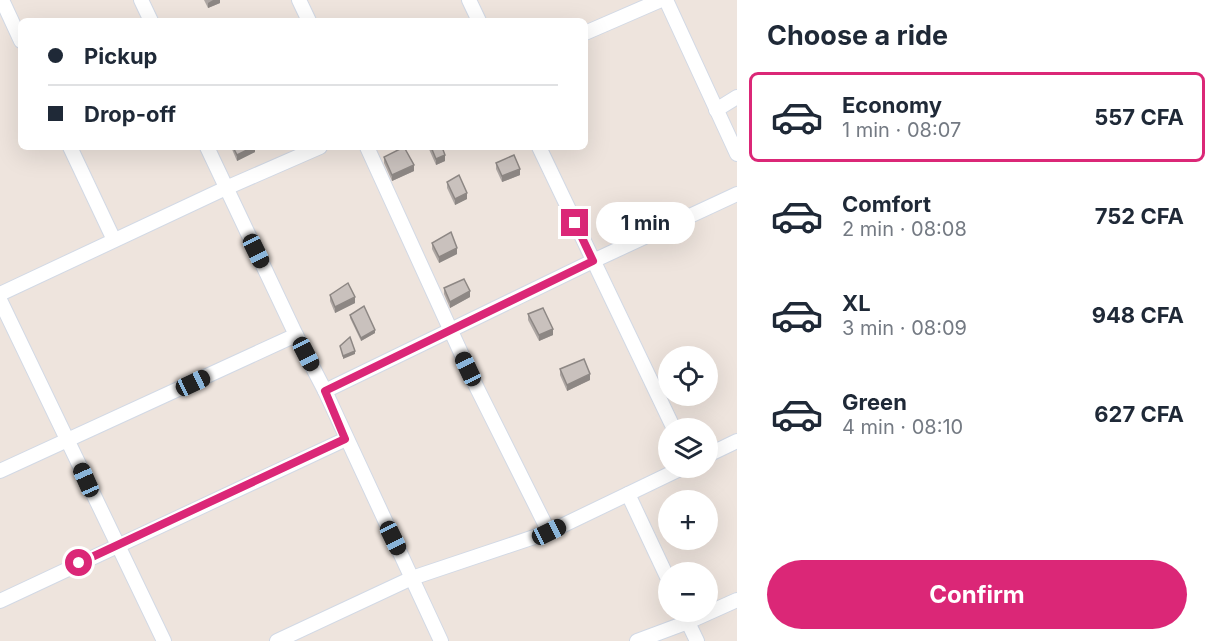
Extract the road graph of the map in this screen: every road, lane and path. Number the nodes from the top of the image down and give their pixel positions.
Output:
1 (2, 0) edge
2 (141, 0) edge
3 (299, 0) edge
4 (469, 0) edge
5 (661, 0) edge
6 (666, 0) edge
7 (150, 18) edge
8 (308, 18) edge
9 (478, 18) edge
10 (588, 32) edge
11 (18, 35) edge
12 (737, 97) edge
13 (716, 110) junction
14 (71, 150) edge
15 (208, 150) edge
16 (313, 150) edge
17 (368, 150) edge
18 (540, 150) edge
19 (737, 154) edge
20 (226, 188) junction
21 (737, 194) edge
22 (114, 240) junction
23 (593, 261) junction
24 (0, 294) edge
25 (0, 300) edge
26 (451, 331) junction
27 (296, 335) junction
28 (325, 391) junction
29 (669, 418) edge
30 (345, 439) junction
31 (69, 441) junction
32 (737, 441) edge
33 (718, 450) edge
34 (0, 471) edge
35 (661, 478) edge
36 (628, 494) junction
37 (549, 532) junction
38 (118, 545) junction
39 (660, 562) edge
40 (412, 578) junction
41 (0, 600) edge
42 (737, 600) edge
43 (718, 606) edge
44 (676, 622) edge
45 (688, 622) edge
46 (164, 641) edge
47 (277, 641) edge
48 (441, 641) edge
49 (638, 641) edge
50 (697, 641) edge

1 - 11 street
2 - 7 street
3 - 8 street
4 - 9 street
5 - 10 street
6 - 13 street
12 - 13 street
13 - 19 street
14 - 22 street
15 - 20 street
16 - 20 street
17 - 26 street
18 - 23 street
20 - 22 street
20 - 27 street
21 - 23 street
22 - 24 street
23 - 26 street
23 - 29 street
25 - 31 street
26 - 28 street
26 - 37 street
27 - 28 street
27 - 31 street
28 - 30 street
30 - 38 street
30 - 40 street
31 - 34 street
31 - 38 street
32 - 33 street
35 - 36 street
36 - 37 street
36 - 39 street
37 - 40 street
38 - 41 street
38 - 46 street
40 - 47 street
40 - 48 street
42 - 43 street
44 - 49 street
45 - 50 street

